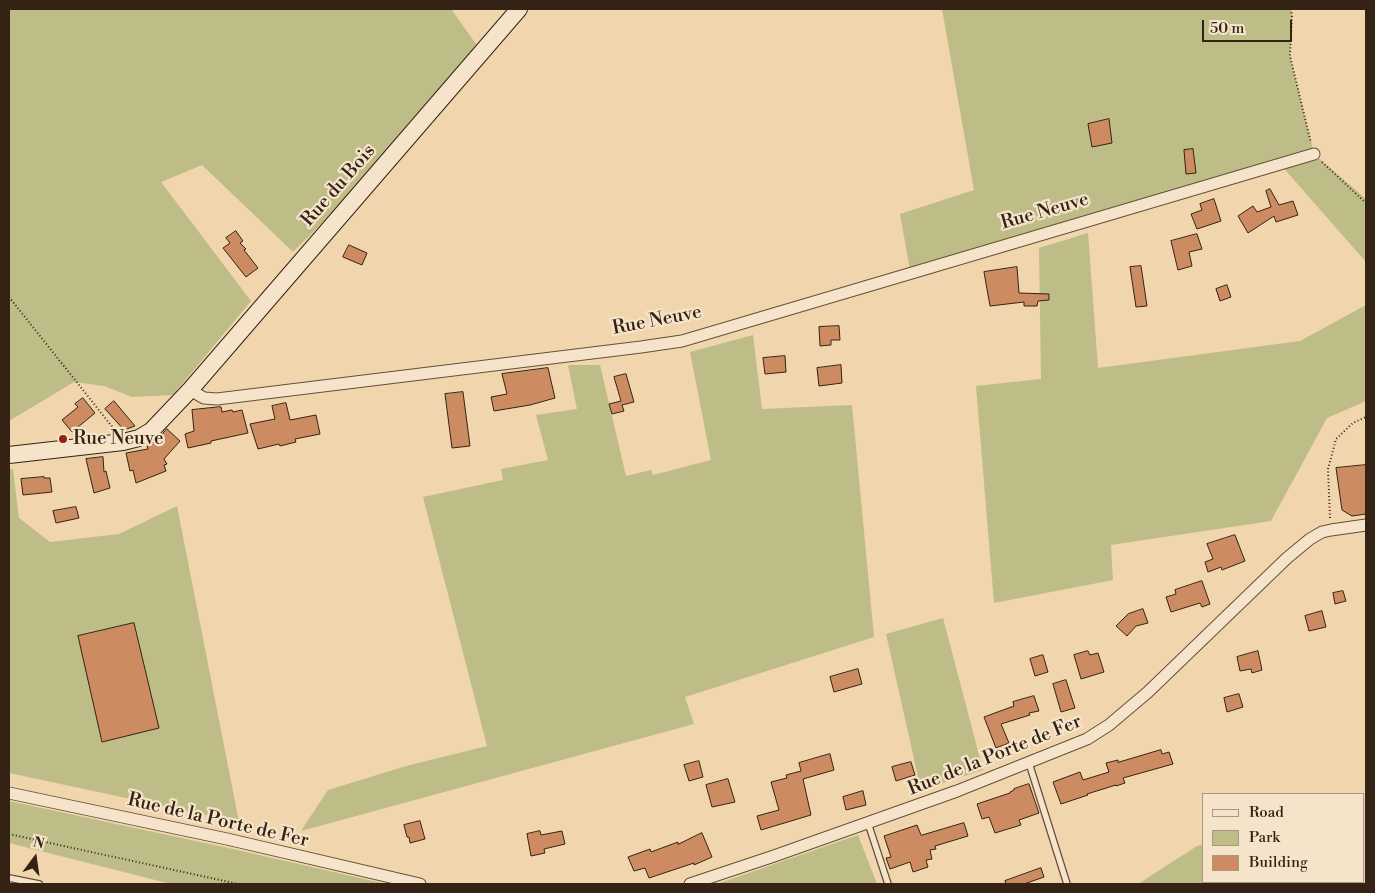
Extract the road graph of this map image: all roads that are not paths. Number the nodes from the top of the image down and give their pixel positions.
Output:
1 (519, 9) edge
2 (1314, 154) road end
3 (190, 390) junction
4 (9, 455) edge
5 (1366, 524) edge
6 (1029, 763) junction
7 (9, 793) edge
8 (868, 823) junction
9 (9, 878) edge
10 (39, 884) edge
11 (420, 884) edge
12 (690, 884) edge
13 (888, 884) edge
14 (1067, 884) edge

1 - 3 street, Rue du Bois
2 - 3 street, Rue Neuve
3 - 4 street
5 - 6 street, Rue de la Porte de Fer
6 - 8 street, Rue de la Porte de Fer
6 - 14 lane
7 - 11 street, Rue de la Porte de Fer
8 - 12 street, Rue de la Porte de Fer
8 - 13 lane
9 - 10 lane

